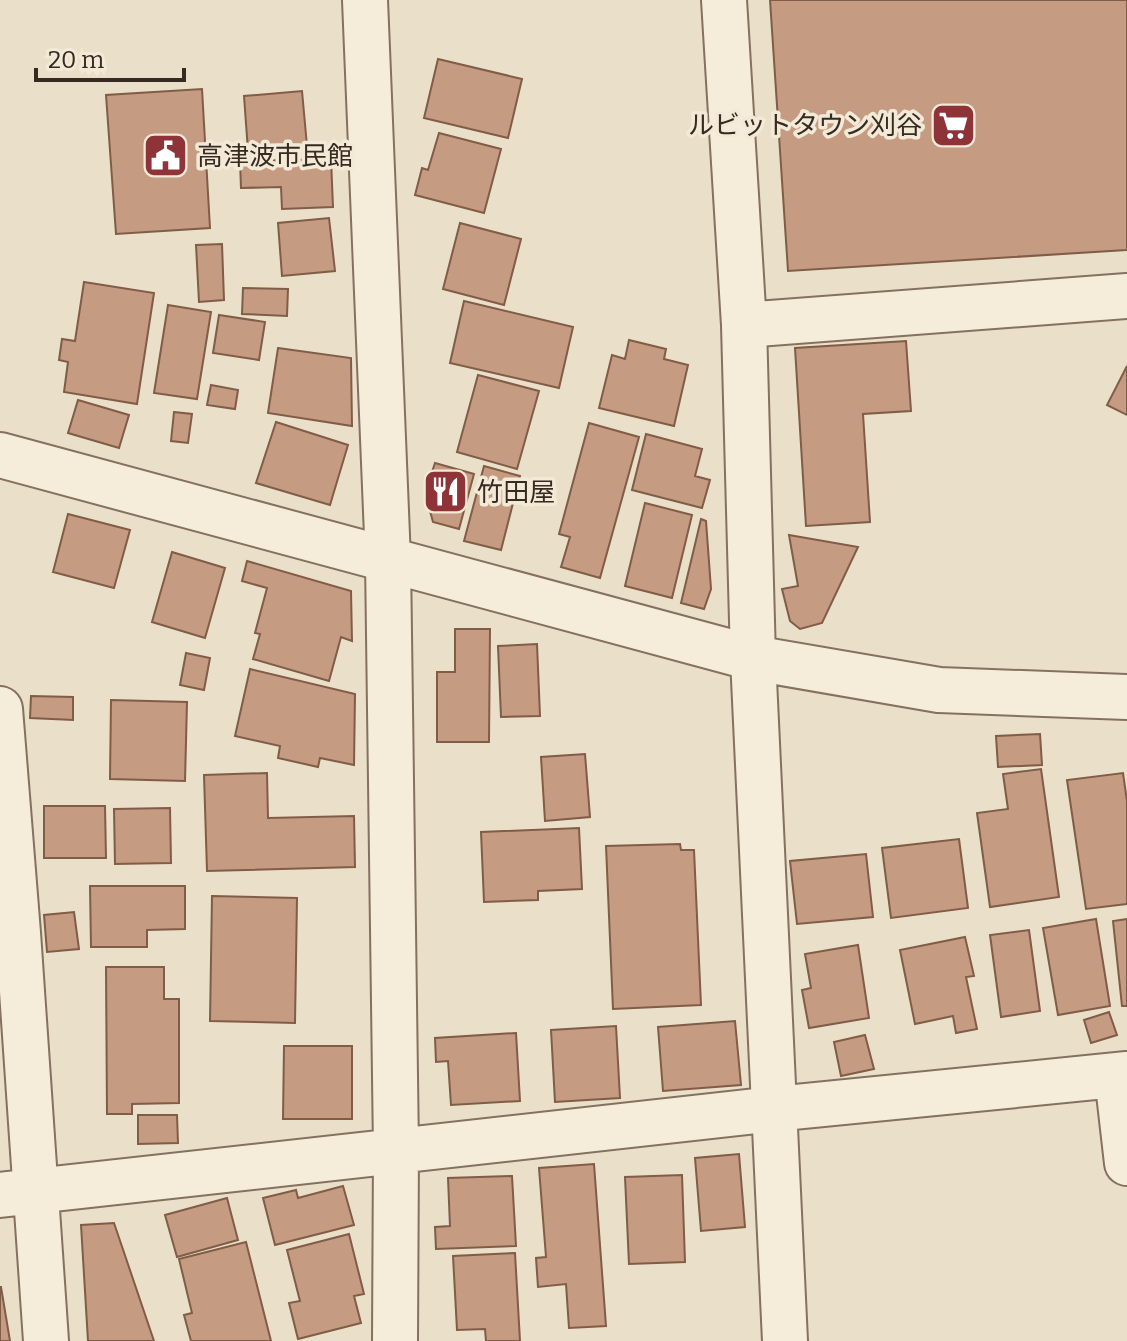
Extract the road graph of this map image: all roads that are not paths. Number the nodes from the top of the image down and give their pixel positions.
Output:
1 (365, 0) edge
2 (724, 0) edge
3 (1127, 296) edge
4 (744, 325) junction
5 (0, 455) edge
6 (388, 560) junction
7 (753, 658) junction
8 (1127, 697) edge
9 (0, 709) edge
10 (1122, 1075) edge
11 (774, 1109) junction
12 (396, 1150) junction
13 (1127, 1163) edge
14 (17, 1193) edge
15 (46, 1341) edge
16 (395, 1341) edge
17 (785, 1341) edge

1 - 6 street
2 - 4 street
3 - 4 street
4 - 7 street
5 - 6 street
6 - 7 street
6 - 12 street
7 - 8 street
7 - 11 street
9 - 14 street
10 - 11 street
10 - 13 street
11 - 12 street
11 - 17 street
12 - 14 street
12 - 16 street
14 - 15 street

